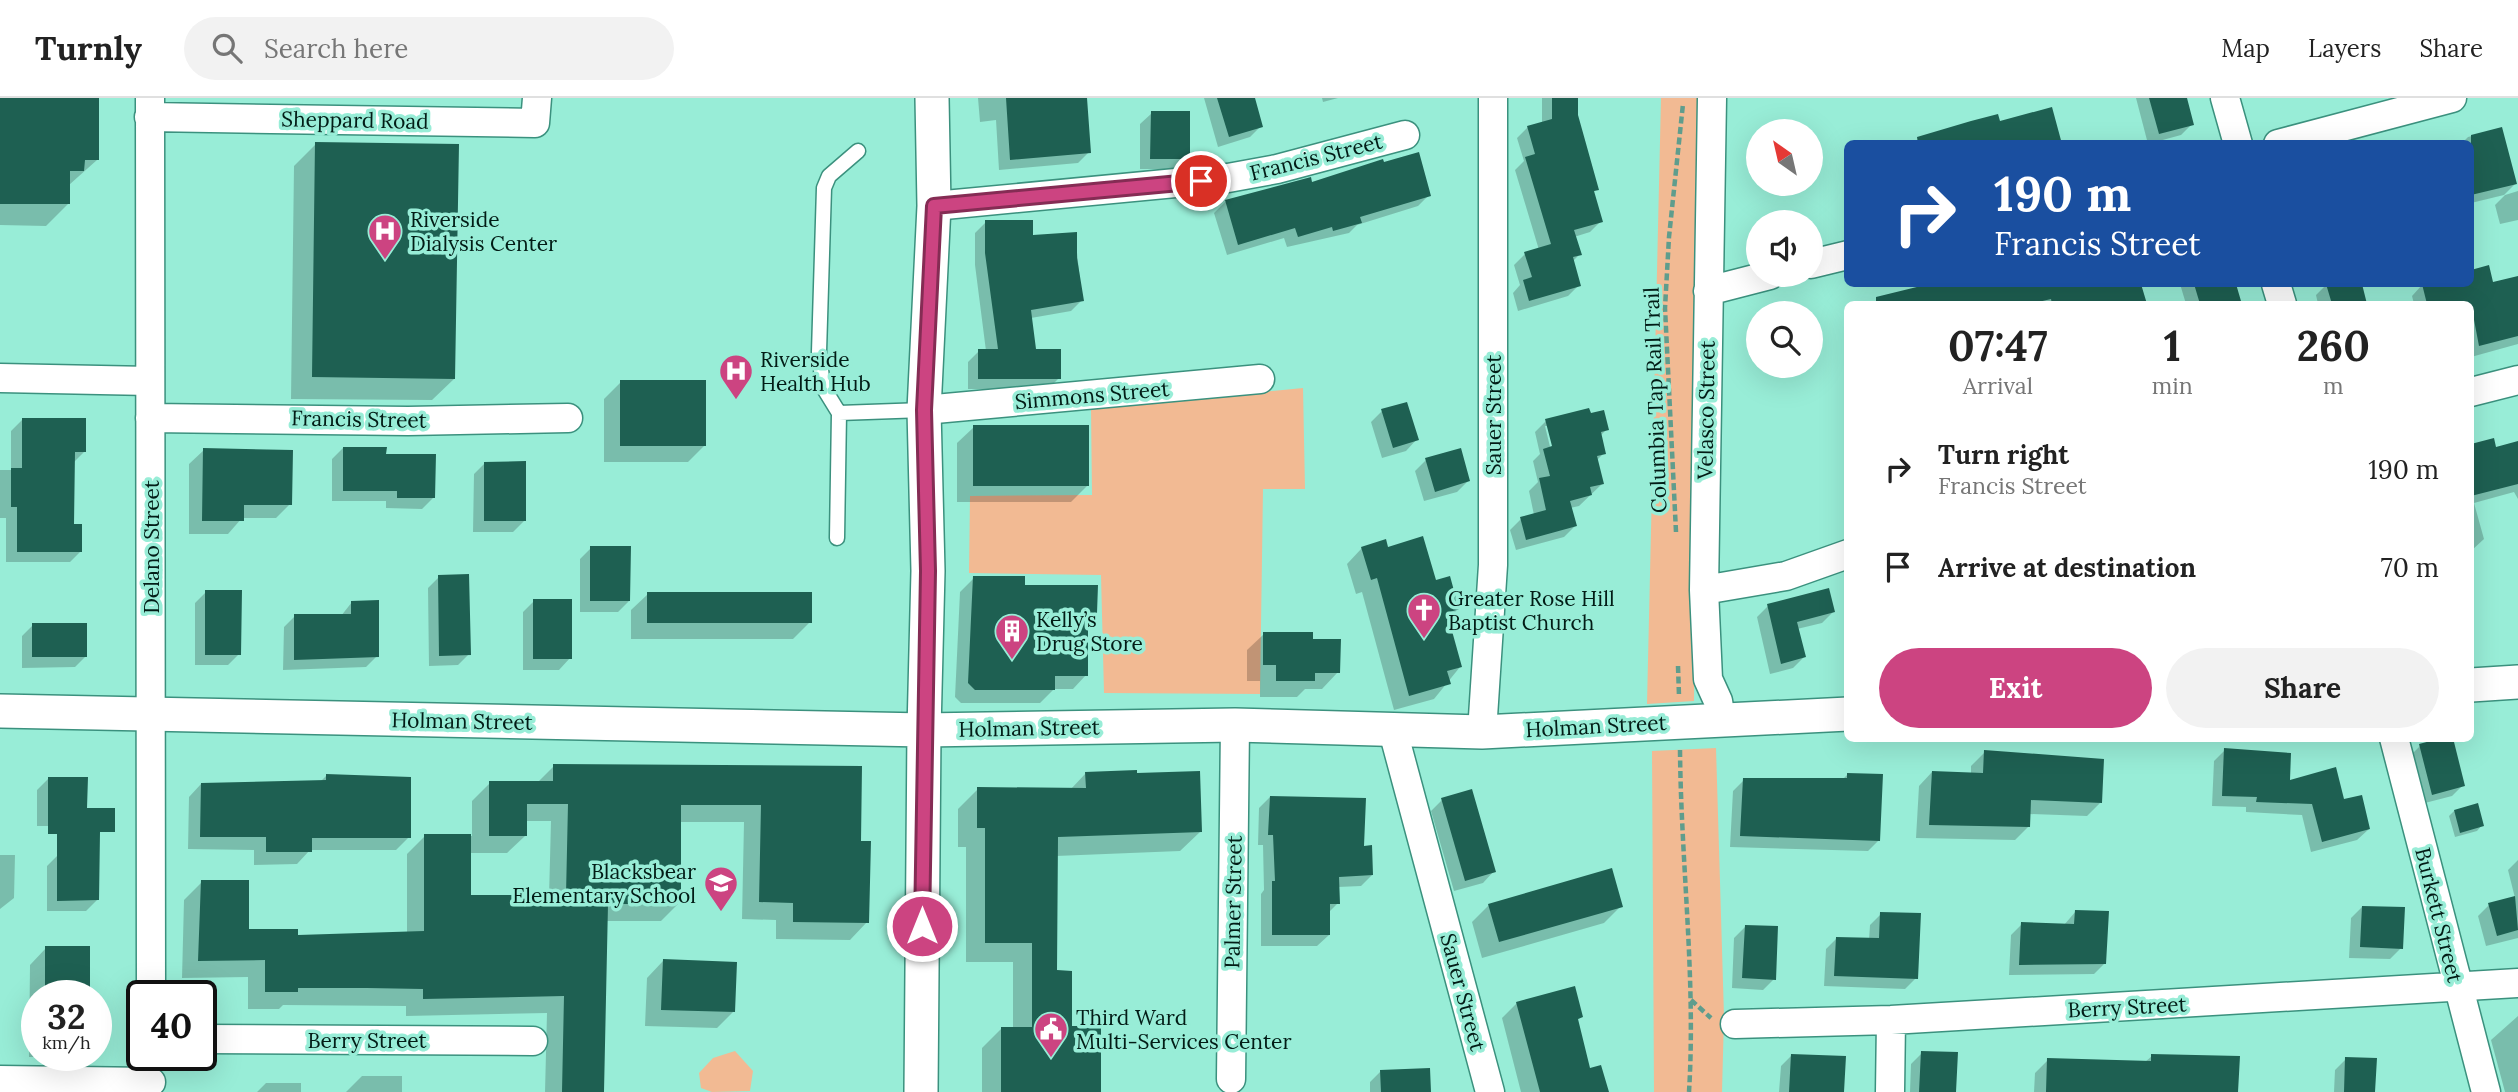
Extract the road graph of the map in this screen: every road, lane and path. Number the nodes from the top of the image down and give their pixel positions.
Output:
1 (537, 98) edge
2 (932, 98) edge
3 (1493, 98) edge
4 (1683, 98) edge
5 (1712, 98) edge
6 (2225, 98) edge
7 (2452, 98) edge
8 (149, 107) edge
9 (1405, 135) dead end
10 (2237, 140) edge
11 (2293, 140) edge
12 (858, 151) dead end
13 (934, 206) junction
14 (1844, 256) edge
15 (1823, 261) edge
16 (1746, 281) edge
17 (1708, 291) junction
18 (0, 378) edge
19 (1260, 379) dead end
20 (2518, 380) edge
21 (150, 381) junction
22 (2474, 392) edge
23 (924, 410) junction
24 (839, 413) junction
25 (150, 418) junction
26 (568, 418) dead end
27 (837, 538) dead end
28 (1676, 540) dead end
29 (1844, 556) edge
30 (1704, 590) junction
31 (1678, 653) dead end
32 (2518, 682) edge
33 (2474, 685) edge
34 (1679, 701) dead end
35 (0, 711) edge
36 (1844, 714) edge
37 (152, 715) junction
38 (1721, 720) junction
39 (1235, 725) junction
40 (923, 730) junction
41 (1393, 731) junction
42 (1482, 732) junction
43 (2394, 742) edge
44 (1680, 752) dead end
45 (151, 980) edge
46 (2518, 983) edge
47 (2458, 987) junction
48 (1891, 1020) junction
49 (1735, 1024) dead end
50 (217, 1039) edge
51 (533, 1041) dead end
52 (151, 1076) edge
53 (1231, 1079) dead end
54 (0, 1080) edge
55 (921, 1092) edge
56 (1490, 1092) edge
57 (1689, 1092) edge
58 (1890, 1092) edge
59 (2486, 1092) edge

1 - 8 street, Sheppard Road
2 - 13 street
3 - 42 street, Sauer Street
4 - 28 path, Columbia Tap Rail Trail
5 - 17 street, Velasco Street
6 - 10 street
7 - 11 street
8 - 21 street, Delano Street
9 - 13 street, Francis Street
12 - 24 lane
13 - 23 street
14 - 15 street
16 - 17 street
17 - 30 street, Velasco Street
18 - 21 street
19 - 23 street, Simmons Street
20 - 22 street
21 - 25 street, Delano Street
23 - 24 lane
23 - 40 street
24 - 27 lane
25 - 26 street, Francis Street
25 - 37 street, Delano Street
29 - 30 street
30 - 38 street, Velasco Street
31 - 34 path
32 - 33 street
35 - 37 street, Holman Street
36 - 38 street, Holman Street
37 - 40 street, Holman Street
37 - 45 street, Delano Street
38 - 42 street, Holman Street
39 - 40 street, Holman Street
39 - 41 street, Holman Street
39 - 53 street, Palmer Street
40 - 55 street
41 - 42 street, Holman Street
41 - 56 street, Sauer Street
43 - 47 street, Burkett Street
44 - 57 path
46 - 47 street, Berry Street
47 - 48 street, Berry Street
47 - 59 street, Burkett Street
48 - 49 street, Berry Street
48 - 58 street
50 - 51 street, Berry Street
52 - 54 street

